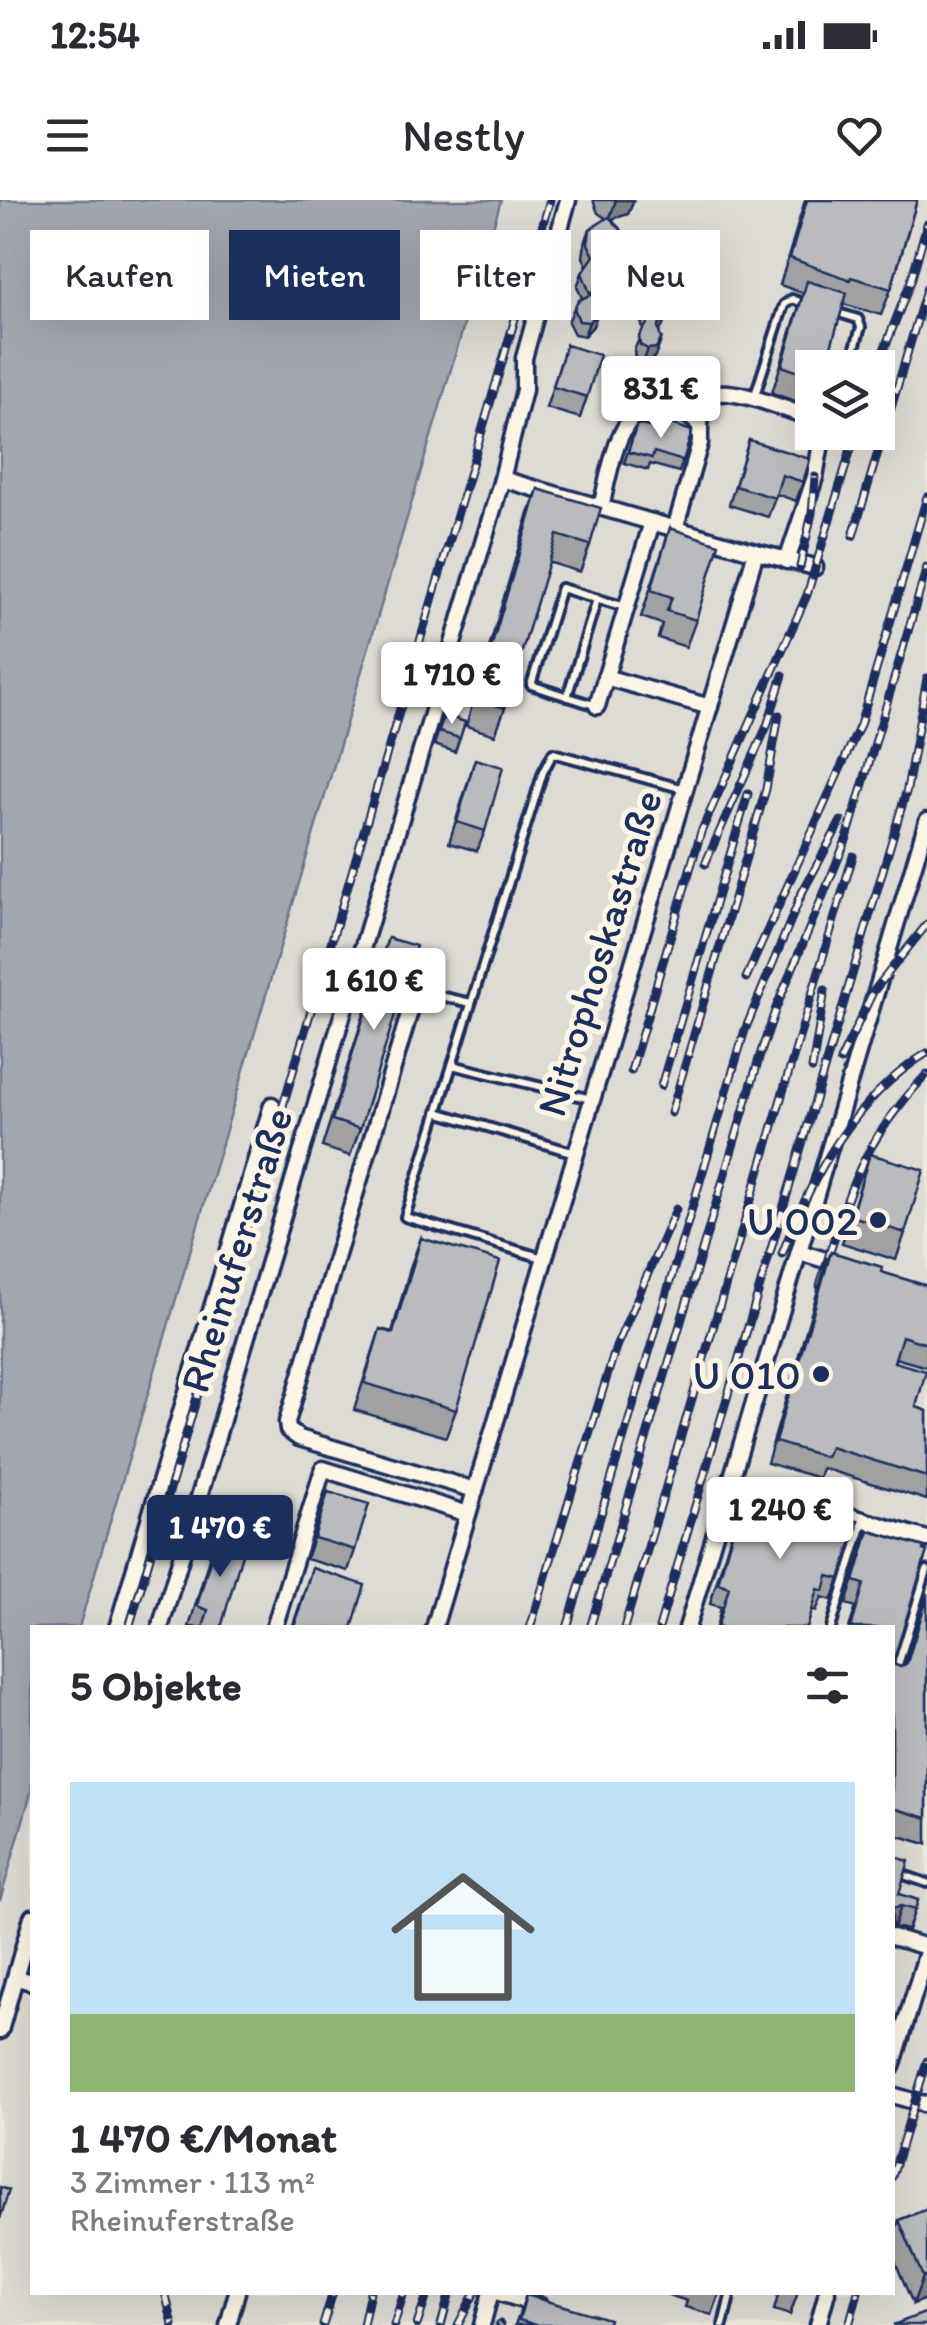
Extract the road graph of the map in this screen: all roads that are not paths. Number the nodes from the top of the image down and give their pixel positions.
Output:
1 (568, 200) edge
2 (808, 304) edge
3 (825, 309) edge
4 (854, 350) edge
5 (754, 400) junction
6 (795, 413) edge
7 (689, 414) junction
8 (820, 450) edge
9 (502, 479) junction
10 (601, 508) junction
11 (652, 522) junction
12 (675, 529) junction
13 (756, 552) junction
14 (788, 561) junction
15 (815, 567) dead end
16 (597, 599) junction
17 (626, 608) junction
18 (605, 677) junction
19 (568, 697) junction
20 (596, 706) joint
21 (710, 707) junction
22 (685, 789) junction
23 (927, 821) edge
24 (920, 870) edge
25 (416, 990) joint
26 (471, 1003) junction
27 (452, 1066) junction
28 (592, 1099) junction
29 (272, 1105) dead end
30 (437, 1112) junction
31 (576, 1154) junction
32 (799, 1252) junction
33 (545, 1258) junction
34 (860, 1271) edge
35 (329, 1448) junction
36 (322, 1469) junction
37 (731, 1480) junction
38 (476, 1490) junction
39 (468, 1514) junction
40 (864, 1520) junction
41 (927, 1539) edge
42 (927, 1570) edge
43 (118, 1625) edge
44 (161, 1625) edge
45 (275, 1625) edge
46 (435, 1625) edge
47 (688, 1625) edge
48 (832, 1625) edge
49 (895, 1674) edge
50 (895, 1872) edge
51 (927, 1884) edge
52 (30, 1925) edge
53 (895, 1938) edge
54 (927, 1950) edge
55 (16, 1978) junction
56 (30, 1982) edge
57 (0, 2030) edge
58 (895, 2057) edge
59 (895, 2096) edge
60 (927, 2105) edge
61 (236, 2295) edge
62 (492, 2295) edge
63 (504, 2295) edge
64 (730, 2295) edge
65 (826, 2295) edge
66 (549, 2308) edge
67 (228, 2325) edge
68 (482, 2325) edge
69 (723, 2325) edge
70 (818, 2325) edge

1 - 9 street, Rheinuferstraße
2 - 5 lane
3 - 4 lane
5 - 6 street
5 - 7 street
7 - 10 street
7 - 12 street
8 - 14 street
9 - 10 street
9 - 44 street, Rheinuferstraße
10 - 11 street
11 - 12 street
11 - 17 street
12 - 13 street
13 - 14 street
13 - 21 street, Nitrophoskastraße
14 - 15 street
16 - 17 lane
16 - 19 lane
16 - 19 lane
17 - 18 street
18 - 20 street
18 - 21 street
19 - 20 lane
21 - 22 street, Nitrophoskastraße
22 - 26 lane
22 - 28 street, Nitrophoskastraße
23 - 24 street
24 - 32 street
25 - 26 lane
25 - 35 street
26 - 27 lane
27 - 28 lane
27 - 30 lane
28 - 31 street, Nitrophoskastraße
29 - 43 street
30 - 31 lane
30 - 33 lane
31 - 33 street, Nitrophoskastraße
32 - 34 street
32 - 37 street
33 - 38 street, Nitrophoskastraße
35 - 36 street
35 - 38 street
36 - 39 street
36 - 45 street
37 - 40 street
37 - 47 street
38 - 39 street, Nitrophoskastraße
39 - 46 street, Nitrophoskastraße
40 - 41 street
40 - 48 lane
42 - 49 lane
50 - 51 lane
52 - 55 street
53 - 54 street
54 - 58 street
55 - 56 street
55 - 57 street
59 - 60 street
61 - 67 street
62 - 68 street
63 - 66 street
64 - 69 lane
65 - 70 street

